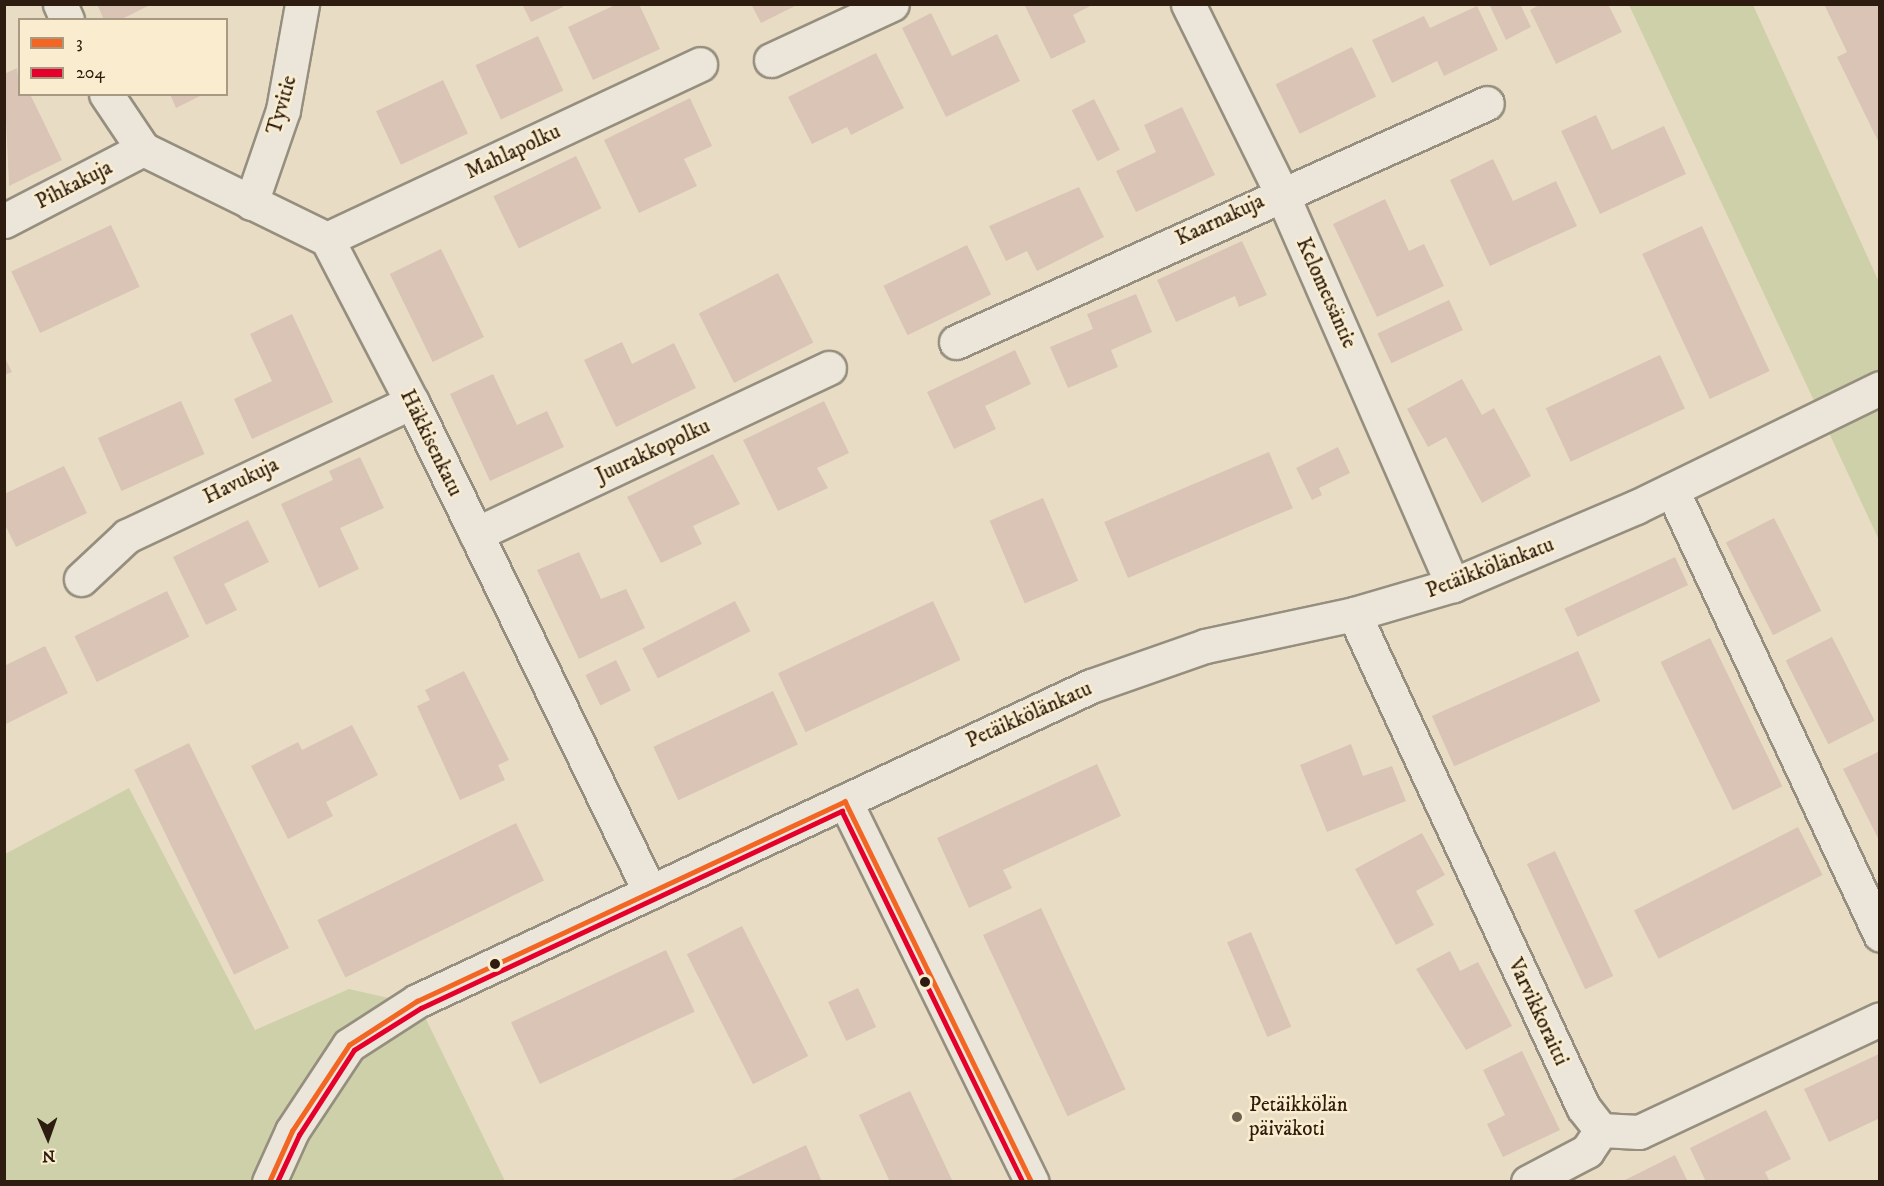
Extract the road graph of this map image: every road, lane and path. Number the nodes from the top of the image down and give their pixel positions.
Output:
1 (60, 4) edge
2 (302, 4) edge
3 (892, 4) edge
4 (1188, 4) edge
5 (67, 18) edge
6 (771, 60) dead end
7 (700, 64) dead end
8 (107, 96) edge
9 (1487, 103) dead end
10 (143, 149) junction
11 (1281, 192) junction
12 (251, 203) junction
13 (4, 221) edge
14 (327, 239) junction
15 (956, 342) dead end
16 (829, 368) dead end
17 (1880, 388) edge
18 (412, 402) junction
19 (1672, 490) junction
20 (476, 534) junction
21 (81, 579) dead end
22 (1453, 585) junction
23 (1354, 614) junction
24 (845, 801) junction
25 (650, 892) junction
26 (1880, 935) edge
27 (1880, 1019) edge
28 (1601, 1130) junction
29 (269, 1182) edge
30 (1032, 1182) edge
31 (1528, 1182) edge

1 - 5 street
2 - 12 street, Tyvitie
3 - 6 street
4 - 11 street, Kelometsäntie
7 - 14 street, Mahlapolku
8 - 10 street
9 - 11 street, Kaarnakuja
10 - 12 street
10 - 13 street, Pihkakuja
11 - 15 street, Kaarnakuja
11 - 22 street, Kelometsäntie
12 - 14 street
14 - 18 street, Häkkisenkatu
16 - 20 street, Juurakkopolku
17 - 19 street, Petäikkölänkatu
18 - 20 street, Häkkisenkatu
18 - 21 street, Havukuja
19 - 22 street, Petäikkölänkatu
19 - 26 street
20 - 25 street, Häkkisenkatu
22 - 23 street, Petäikkölänkatu
23 - 24 street, Petäikkölänkatu
23 - 28 street, Varvikkoraitti
24 - 25 street, Petäikkölänkatu
24 - 30 street
25 - 29 street, Petäikkölänkatu
27 - 28 street
28 - 31 street

